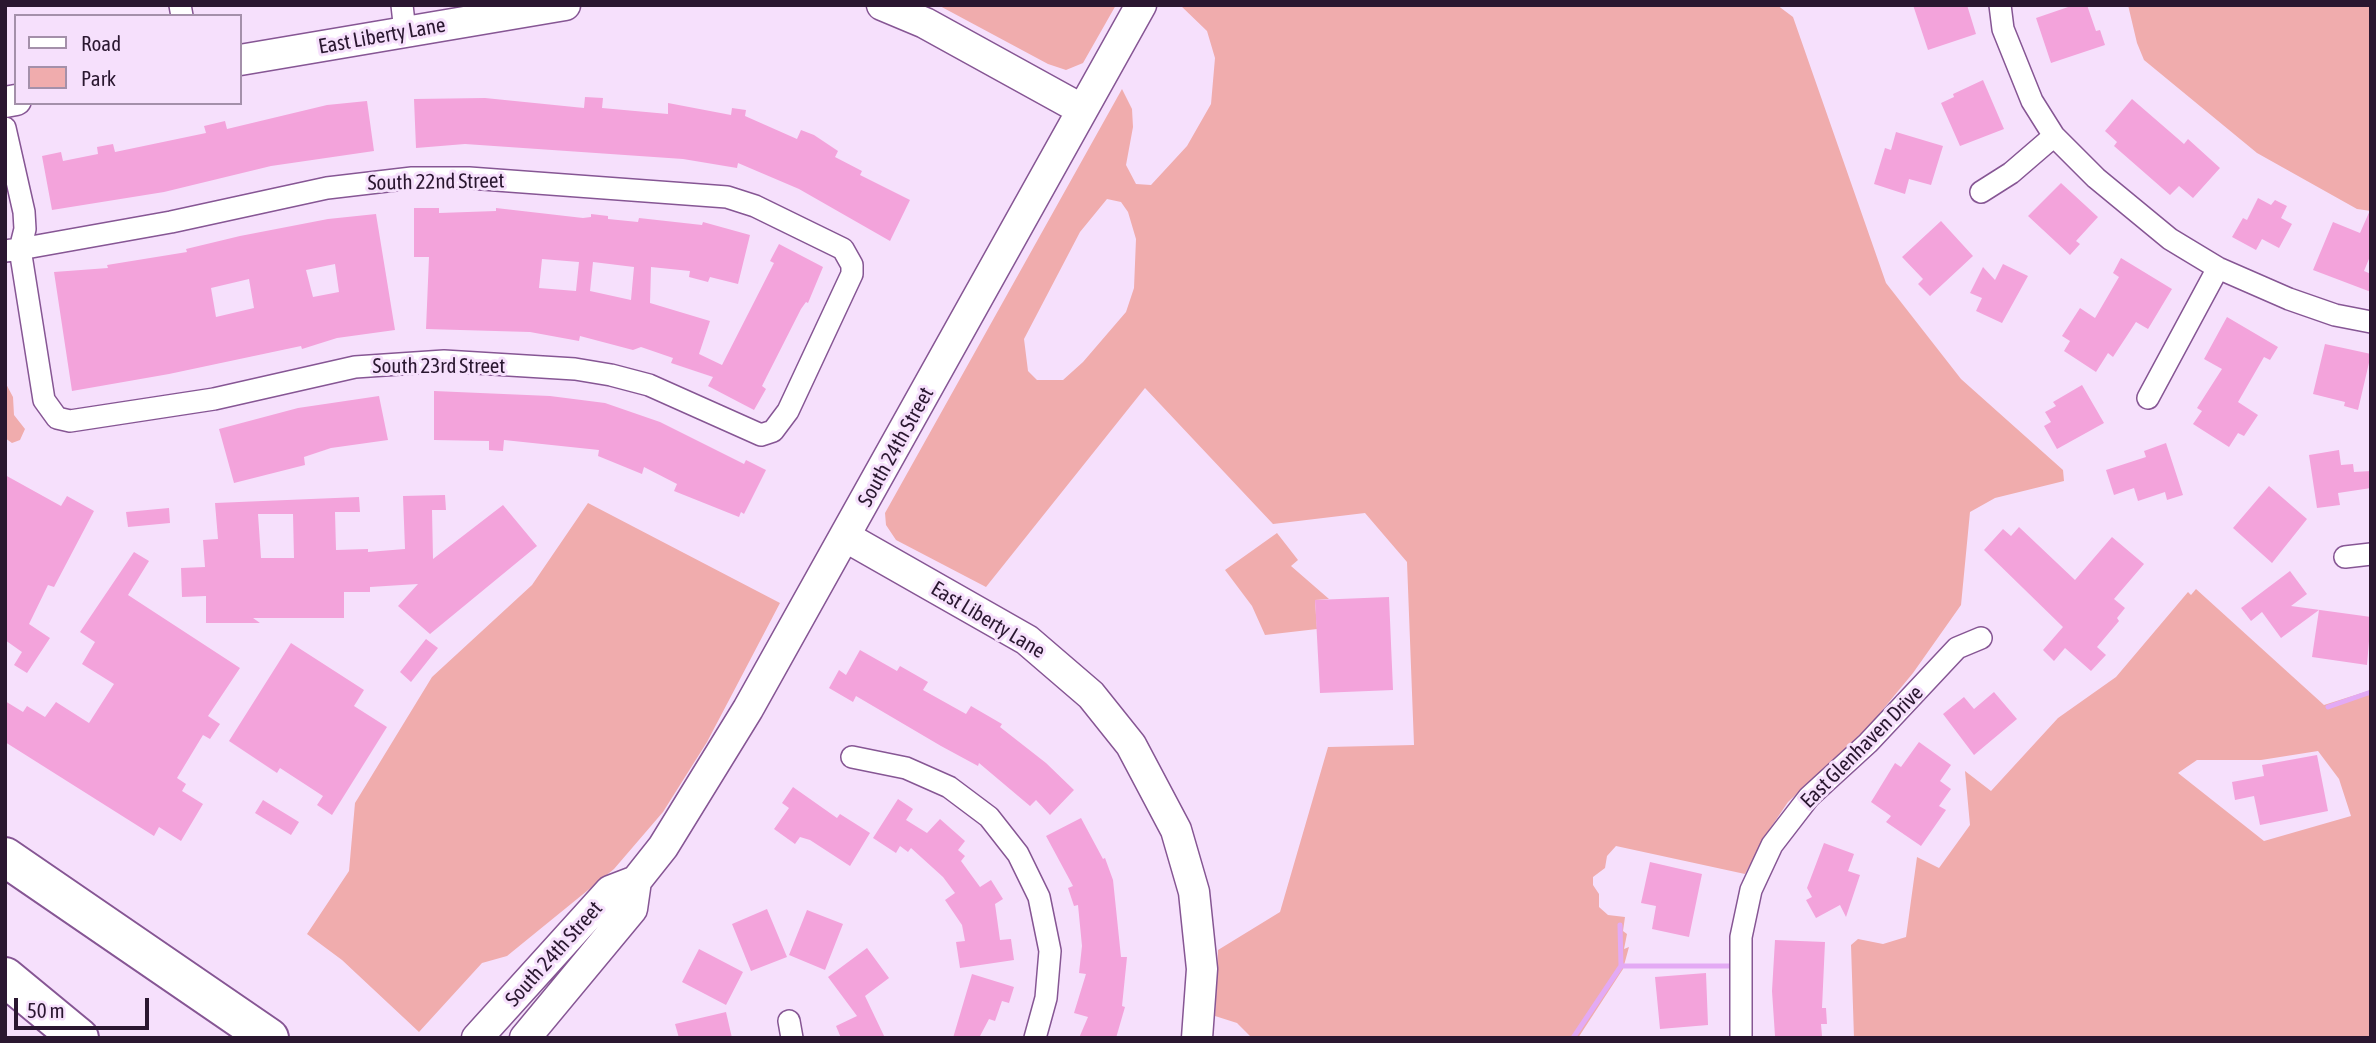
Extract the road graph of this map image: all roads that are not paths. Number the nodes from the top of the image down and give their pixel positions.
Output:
1 (565, 5) edge
2 (882, 5) edge
3 (1141, 5) edge
4 (2000, 5) edge
5 (403, 19) edge
6 (242, 59) edge
7 (1081, 109) junction
8 (5, 128) edge
9 (2054, 136) junction
10 (12, 188) edge
11 (1981, 192) dead end
12 (10, 245) edge
13 (2218, 268) junction
14 (2371, 322) edge
15 (2148, 398) dead end
16 (773, 431) joint
17 (846, 537) junction
18 (2371, 554) edge
19 (2345, 557) dead end
20 (1982, 638) dead end
21 (852, 757) dead end
22 (5, 858) edge
23 (636, 881) junction
24 (5, 978) edge
25 (79, 1038) edge
26 (269, 1038) edge
27 (477, 1038) edge
28 (525, 1038) edge
29 (1035, 1038) edge
30 (1198, 1038) edge
31 (1741, 1038) edge

1 - 5 street, East Liberty Lane
2 - 7 street
3 - 7 street, South 24th Street
4 - 9 street
5 - 6 street, East Liberty Lane
7 - 17 street, South 24th Street
8 - 10 street
9 - 11 street
9 - 13 street
10 - 12 street
12 - 16 street, South 23rd Street
12 - 16 street, South 22nd Street
13 - 14 street
13 - 15 street
17 - 23 street, South 24th Street
17 - 30 street, East Liberty Lane
18 - 19 street
20 - 31 street, East Glenhaven Drive
21 - 29 street
22 - 26 highway
23 - 27 street, South 24th Street
23 - 28 street, South 24th Street
24 - 25 highway

